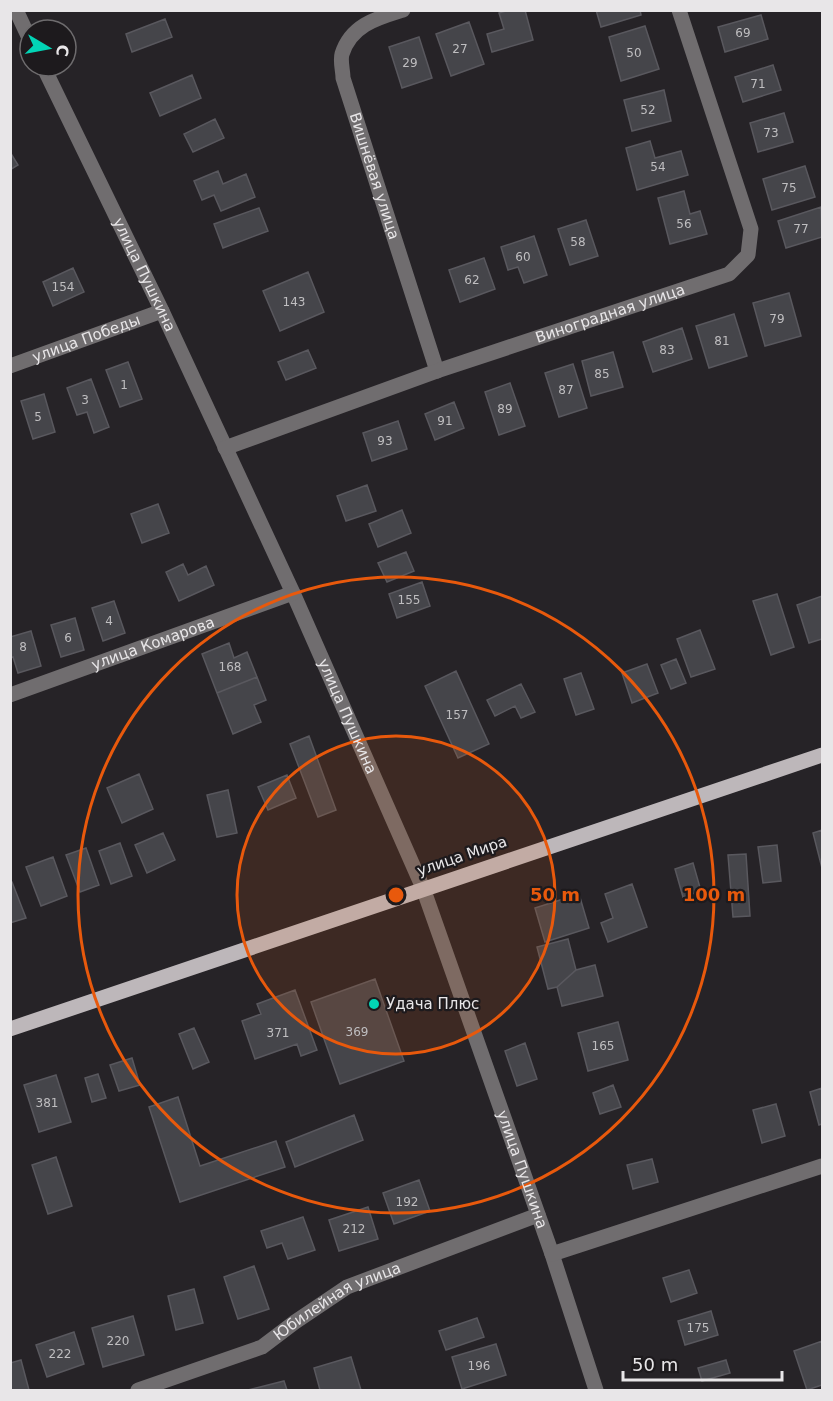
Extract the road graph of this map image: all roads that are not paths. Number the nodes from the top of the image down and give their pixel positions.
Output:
1 (403, 10) edge
2 (679, 10) edge
3 (49, 78) edge
4 (162, 311) junction
5 (10, 366) edge
6 (437, 371) junction
7 (225, 448) junction
8 (293, 592) junction
9 (10, 695) edge
10 (822, 754) edge
11 (423, 888) junction
12 (10, 1029) edge
13 (822, 1166) edge
14 (538, 1215) junction
15 (552, 1254) junction
16 (138, 1390) edge
17 (596, 1390) edge

1 - 6 street, Вишнёвая улица
2 - 6 street, Виноградная улица
3 - 4 street, улица Пушкина
4 - 5 street, улица Победы
4 - 7 street, улица Пушкина
6 - 7 street, Виноградная улица
7 - 8 street, улица Пушкина
8 - 9 street, улица Комарова
8 - 11 street, улица Пушкина
10 - 11 main road, улица Мира
11 - 12 main road, улица Мира
11 - 14 street, улица Пушкина
13 - 15 street
14 - 15 street, улица Пушкина
14 - 16 street, Юбилейная улица
15 - 17 street, улица Пушкина

